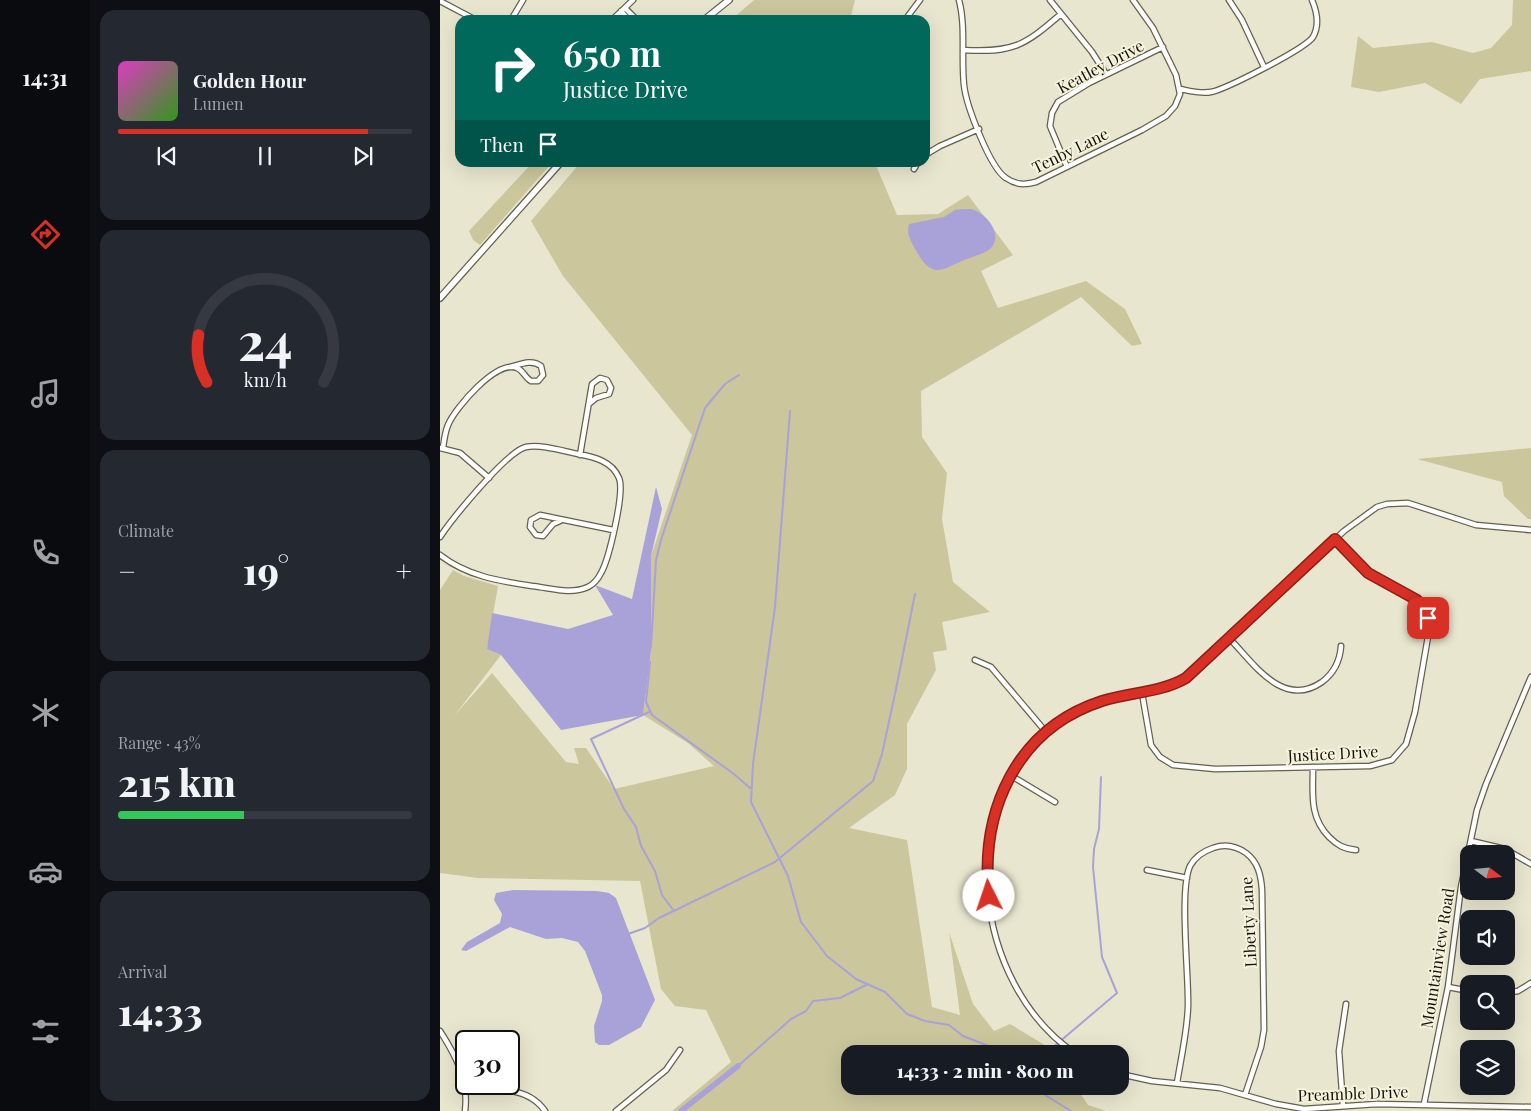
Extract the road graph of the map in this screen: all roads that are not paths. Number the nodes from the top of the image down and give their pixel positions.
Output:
1 (523, 0) edge
2 (633, 0) edge
3 (729, 0) edge
4 (920, 0) edge
5 (958, 0) edge
6 (1050, 0) edge
7 (1133, 0) edge
8 (1229, 0) edge
9 (1312, 0) edge
10 (440, 1) edge
11 (623, 9) junction
12 (1061, 14) junction
13 (467, 15) edge
14 (514, 15) edge
15 (617, 15) edge
16 (627, 15) edge
17 (631, 15) edge
18 (710, 15) edge
19 (909, 15) edge
20 (1163, 47) junction
21 (963, 50) junction
22 (1264, 67) junction
23 (1106, 74) junction
24 (1180, 89) junction
25 (979, 129) junction
26 (930, 152) edge
27 (557, 167) edge
28 (1067, 167) junction
29 (440, 298) edge
30 (510, 367) junction
31 (590, 403) junction
32 (442, 448) edge
33 (580, 454) junction
34 (489, 478) junction
35 (560, 521) junction
36 (613, 530) junction
37 (1531, 530) edge
38 (440, 537) edge
39 (1335, 539) junction
40 (440, 555) edge
41 (1230, 639) junction
42 (1341, 646) dead end
43 (975, 660) dead end
44 (1531, 677) edge
45 (1142, 693) junction
46 (1046, 732) junction
47 (1312, 767) junction
48 (1010, 776) junction
49 (1055, 802) dead end
50 (1471, 842) junction
51 (1356, 850) dead end
52 (1531, 864) edge
53 (1147, 870) dead end
54 (1187, 878) junction
55 (1531, 984) edge
56 (1448, 987) junction
57 (1460, 989) edge
58 (1515, 991) edge
59 (1346, 1004) dead end
60 (440, 1031) edge
61 (1065, 1045) edge
62 (680, 1050) dead end
63 (455, 1057) edge
64 (1129, 1076) edge
65 (1177, 1083) junction
66 (520, 1092) edge
67 (466, 1095) edge
68 (1245, 1095) junction
69 (1424, 1104) junction
70 (1343, 1106) junction
71 (1531, 1107) edge
72 (465, 1111) edge
73 (545, 1111) edge
74 (616, 1111) edge

1 - 14 street
2 - 11 street
3 - 18 street
4 - 19 street
5 - 21 street, Tenby Lane
6 - 12 street
7 - 20 street
8 - 22 street
9 - 22 street
10 - 13 street
11 - 15 street
11 - 16 street
11 - 17 street
12 - 21 street
12 - 23 street
20 - 23 street, Keatley Drive
20 - 24 street
21 - 25 street, Tenby Lane
22 - 24 street
23 - 28 street, Keatley Drive
24 - 28 street, Tenby Lane
25 - 26 street
25 - 28 street, Tenby Lane
27 - 29 street
30 - 30 street
30 - 32 street
31 - 31 street
31 - 33 street
32 - 34 street
33 - 34 street
33 - 36 street
34 - 38 street
35 - 35 street
35 - 36 street
36 - 40 street
37 - 39 street
39 - 41 street
39 - 47 street, Justice Drive
41 - 42 street
41 - 45 street
43 - 46 street
44 - 50 street, Mountainview Road
45 - 46 street
45 - 47 street, Justice Drive
46 - 48 street
47 - 51 street
48 - 49 street
48 - 61 street
50 - 52 street
50 - 56 street, Mountainview Road
53 - 54 street
54 - 65 street, Liberty Lane
54 - 68 street, Liberty Lane
55 - 58 street
56 - 57 street
56 - 69 street, Mountainview Road
59 - 70 street
60 - 63 street
62 - 74 street
64 - 65 street, Preamble Drive
65 - 68 street, Preamble Drive
66 - 73 street
67 - 72 street
68 - 70 street, Preamble Drive
69 - 70 street, Preamble Drive
69 - 71 street, Preamble Drive

